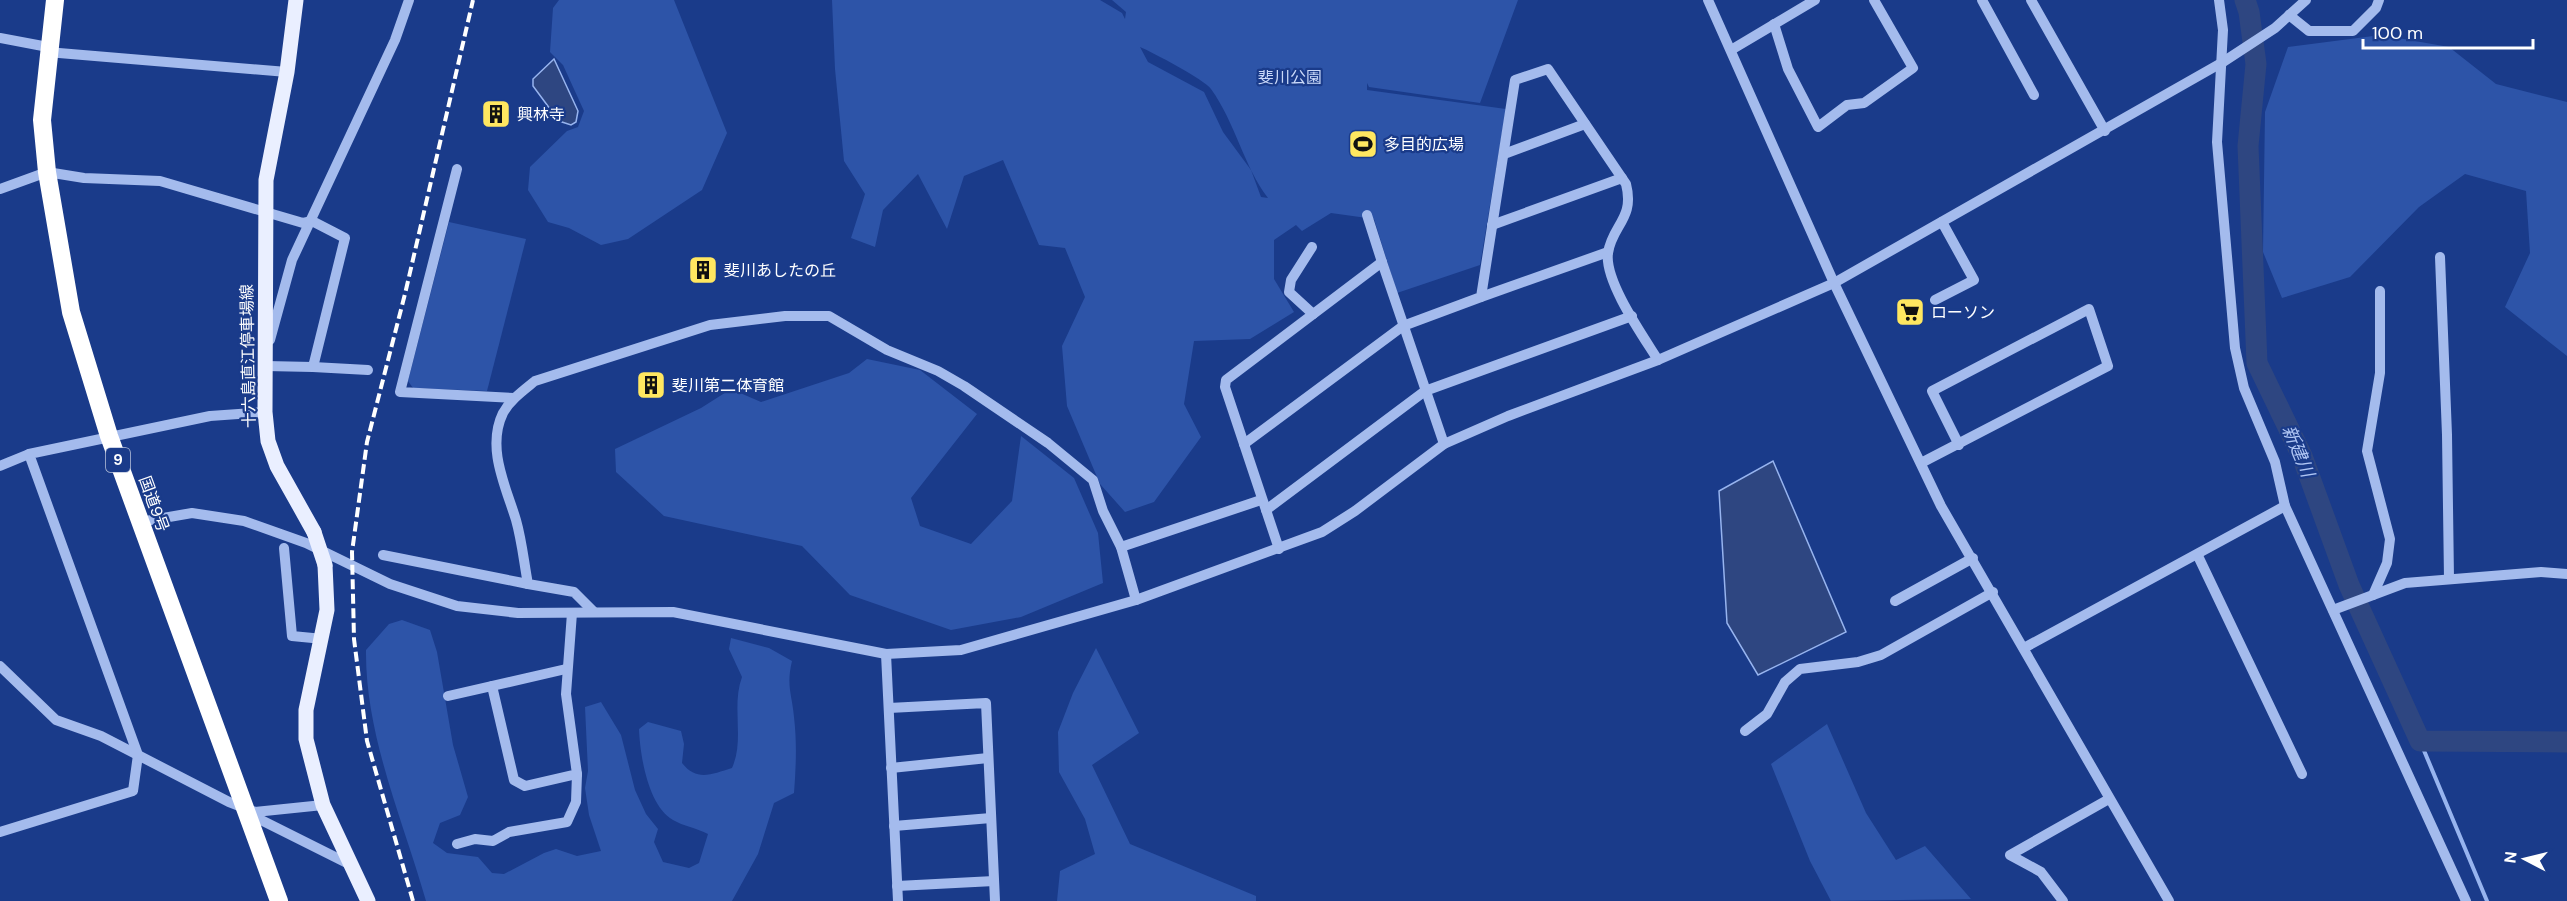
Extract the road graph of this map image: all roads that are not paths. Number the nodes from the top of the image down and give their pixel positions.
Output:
1 (55, 0) edge
2 (296, 0) edge
3 (409, 0) edge
4 (1708, 0) edge
5 (1815, 0) edge
6 (1874, 0) edge
7 (1982, 0) edge
8 (2031, 0) edge
9 (2218, 0) edge
10 (2306, 0) edge
11 (2379, 0) edge
12 (2289, 15) junction
13 (1774, 24) junction
14 (0, 38) edge
15 (48, 50) junction
16 (1731, 50) junction
17 (2223, 62) junction
18 (286, 72) junction
19 (2034, 95) dead end
20 (1585, 124) junction
21 (2105, 131) junction
22 (1504, 154) junction
23 (457, 169) dead end
24 (47, 172) junction
25 (1622, 178) junction
26 (0, 189) edge
27 (267, 212) junction
28 (1367, 215) dead end
29 (312, 221) junction
30 (1942, 222) junction
31 (1492, 225) junction
32 (1312, 247) dead end
33 (1608, 252) junction
34 (2440, 257) dead end
35 (1382, 262) junction
36 (1834, 283) junction
37 (2380, 291) dead end
38 (1481, 297) junction
39 (1935, 300) dead end
40 (1313, 315) junction
41 (1632, 316) junction
42 (1403, 326) junction
43 (266, 359) junction
44 (1658, 360) junction
45 (313, 367) junction
46 (368, 370) dead end
47 (1425, 391) junction
48 (514, 399) junction
49 (265, 412) junction
50 (109, 436) junction
51 (1244, 444) junction
52 (1444, 444) junction
53 (1959, 445) junction
54 (29, 454) junction
55 (1921, 463) junction
56 (0, 466) edge
57 (1264, 505) junction
58 (2285, 506) junction
59 (140, 522) junction
60 (1121, 547) junction
61 (284, 548) dead end
62 (1279, 549) junction
63 (383, 555) dead end
64 (2198, 556) junction
65 (1973, 558) junction
66 (2567, 574) edge
67 (2448, 579) junction
68 (528, 584) junction
69 (1993, 592) junction
70 (2373, 595) junction
71 (1136, 600) junction
72 (1895, 601) dead end
73 (2333, 610) junction
74 (594, 612) junction
75 (572, 613) junction
76 (323, 639) junction
77 (2024, 648) junction
78 (886, 654) junction
79 (0, 666) edge
80 (566, 669) junction
81 (492, 686) junction
82 (448, 696) dead end
83 (889, 708) junction
84 (1745, 731) dead end
85 (138, 755) junction
86 (988, 758) junction
87 (891, 768) junction
88 (577, 774) junction
89 (2302, 774) dead end
90 (2109, 799) junction
91 (323, 805) junction
92 (250, 811) junction
93 (991, 819) junction
94 (894, 826) junction
95 (0, 832) edge
96 (457, 843) dead end
97 (351, 865) junction
98 (994, 881) junction
99 (897, 886) junction
100 (279, 901) edge
101 (368, 901) edge
102 (898, 901) edge
103 (994, 901) edge
104 (2063, 901) edge
105 (2169, 901) edge
106 (2466, 901) edge

1 - 15 highway, 国道9号 / 9
2 - 18 main road, 十六島直江停車場線
3 - 29 street
4 - 16 street
5 - 13 street
6 - 13 street
7 - 19 street
8 - 21 street
9 - 17 street
10 - 12 street
11 - 12 street
12 - 17 street
13 - 16 street
14 - 15 street
15 - 18 street
15 - 24 highway, 国道9号 / 9
16 - 36 street
17 - 21 street
17 - 58 street
18 - 27 main road, 十六島直江停車場線
20 - 22 street
20 - 22 street
20 - 25 street
21 - 30 street
22 - 31 street
23 - 48 street
24 - 26 street
24 - 27 street
24 - 50 highway, 国道9号 / 9
25 - 31 street
25 - 33 street
27 - 29 street
27 - 43 main road, 十六島直江停車場線
28 - 35 street
29 - 43 street
29 - 45 street
30 - 36 street
30 - 39 street
31 - 38 street
32 - 40 street
33 - 38 street
33 - 41 street
34 - 67 street
35 - 40 street
35 - 42 street
36 - 44 street
36 - 55 street
37 - 70 street
38 - 42 street
40 - 51 street
41 - 44 street
41 - 47 street
42 - 47 street
42 - 51 street
43 - 45 street
43 - 49 main road, 十六島直江停車場線
44 - 52 street
45 - 46 street
47 - 52 street
47 - 57 street
48 - 60 street
48 - 68 street
49 - 50 street
49 - 76 main road, 十六島直江停車場線, bridge
50 - 54 street
50 - 59 highway, 国道9号 / 9
51 - 57 street
52 - 62 street
53 - 53 street
53 - 55 street
54 - 56 street
54 - 85 street
55 - 65 street
57 - 60 street
57 - 62 street
58 - 64 street
58 - 73 street
59 - 75 street
59 - 92 highway, 国道9号 / 9
60 - 71 street
61 - 76 street
62 - 71 street
63 - 68 street
64 - 77 street
64 - 89 street
65 - 69 street
65 - 72 street
66 - 67 street
67 - 70 street
68 - 74 street
69 - 77 street
69 - 84 street
70 - 73 street
71 - 78 street
73 - 106 street
74 - 75 street
74 - 78 street
75 - 80 street
76 - 91 main road, 十六島直江停車場線
77 - 90 street
78 - 83 street
79 - 85 street
80 - 81 street
80 - 88 street
81 - 82 street
81 - 88 street
83 - 86 street
83 - 87 street
85 - 92 street
85 - 95 street
86 - 87 street
86 - 93 street
87 - 94 street
88 - 96 street
90 - 104 street
90 - 105 street
91 - 92 street
91 - 97 main road, 十六島直江停車場線
92 - 97 street
92 - 100 highway, 国道9号 / 9
93 - 94 street
93 - 98 street
94 - 99 street
97 - 101 main road, 十六島直江停車場線
98 - 99 street
98 - 103 street
99 - 102 street

